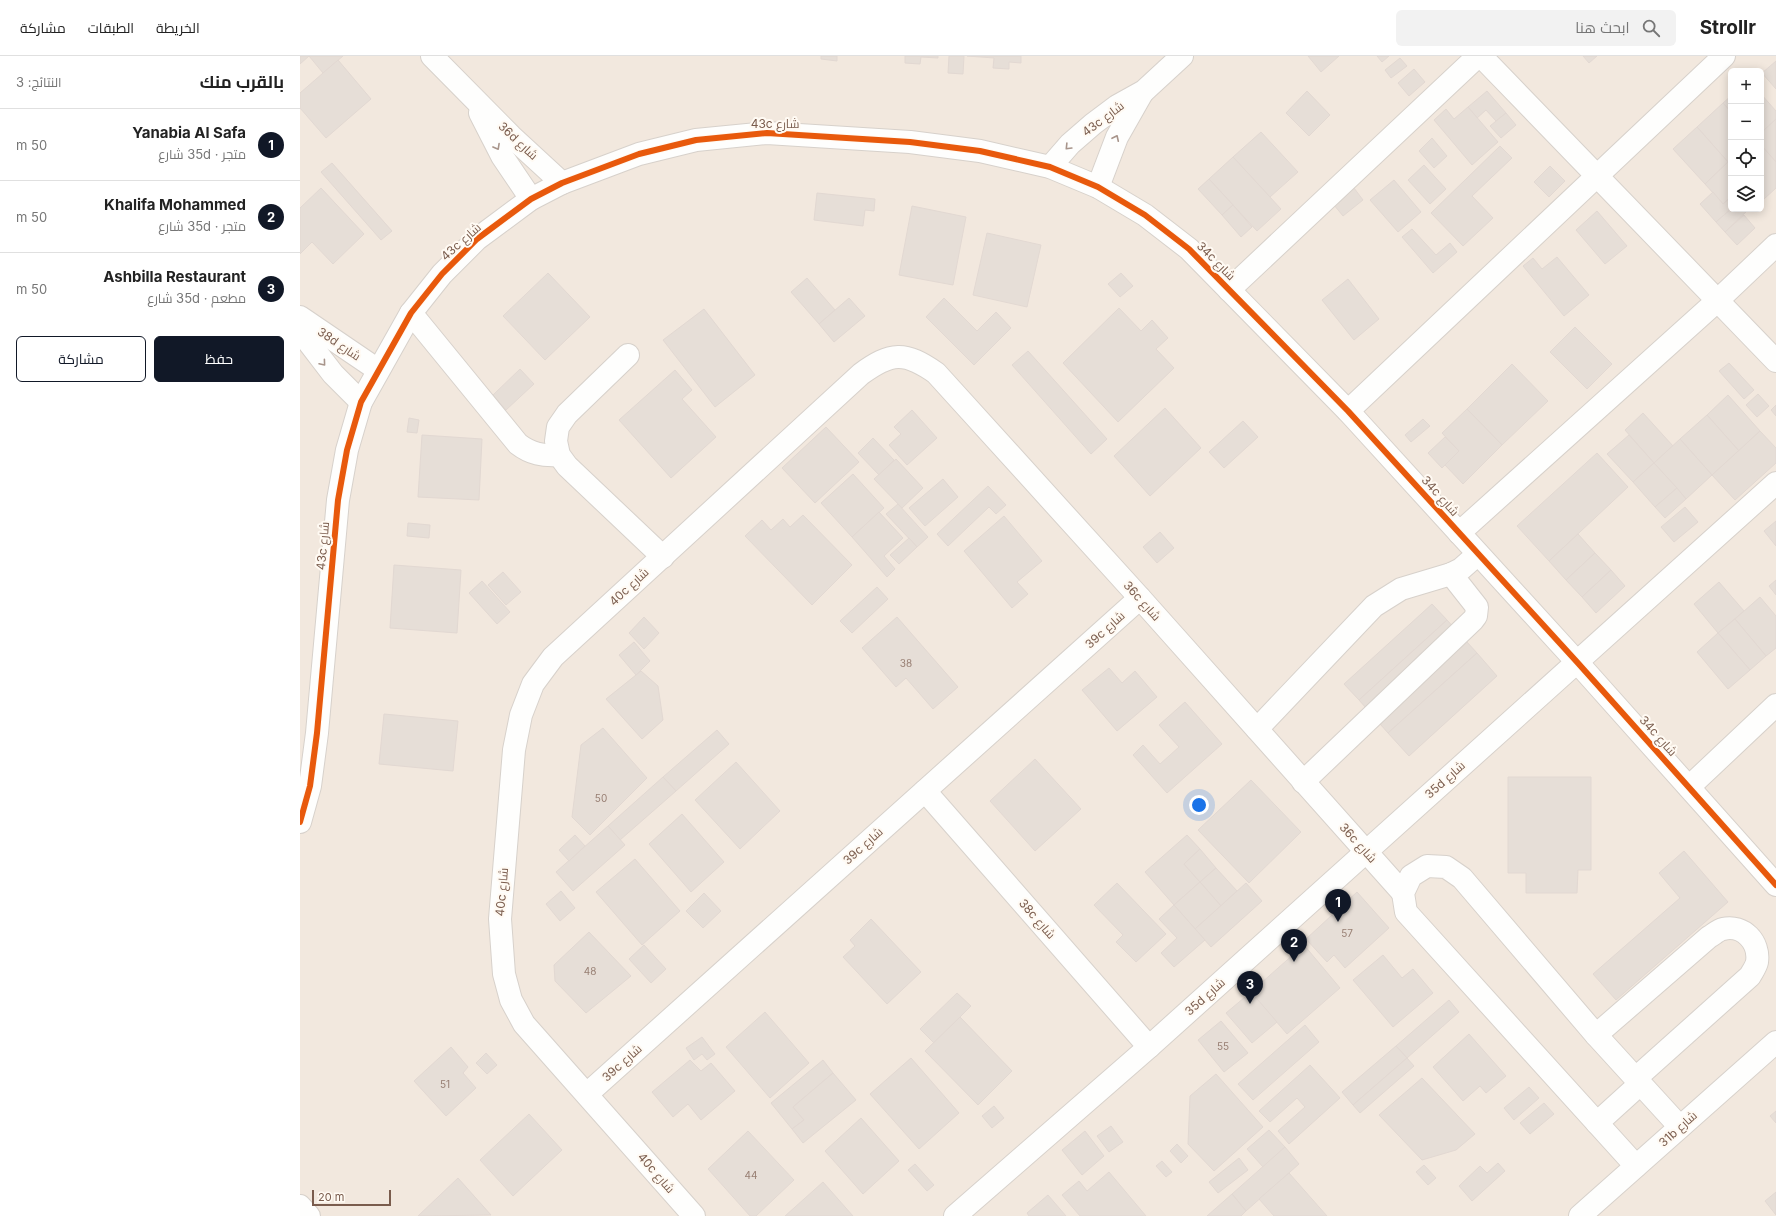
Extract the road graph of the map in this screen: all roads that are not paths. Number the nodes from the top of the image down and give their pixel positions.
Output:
1 (432, 56) edge
2 (1182, 56) edge
3 (1479, 56) edge
4 (1724, 56) edge
5 (1144, 91) junction
6 (474, 99) junction
7 (1050, 167) junction
8 (1597, 176) junction
9 (562, 182) junction
10 (1098, 187) junction
11 (531, 199) junction
12 (1776, 245) edge
13 (1228, 290) junction
14 (1716, 301) junction
15 (411, 313) junction
16 (300, 317) edge
17 (300, 331) edge
18 (628, 355) dead end
19 (1776, 361) edge
20 (378, 370) junction
21 (861, 374) joint
22 (361, 402) junction
23 (1348, 411) junction
24 (559, 455) junction
25 (1776, 483) edge
26 (1459, 533) junction
27 (1478, 554) junction
28 (662, 557) junction
29 (1451, 574) junction
30 (1140, 598) junction
31 (1576, 662) junction
32 (1776, 705) edge
33 (1257, 729) junction
34 (1303, 782) junction
35 (1689, 787) junction
36 (925, 790) junction
37 (300, 822) edge
38 (1366, 852) junction
39 (1776, 885) edge
40 (1403, 894) junction
41 (1596, 1035) junction
42 (1776, 1042) edge
43 (1149, 1047) junction
44 (1638, 1081) junction
45 (586, 1094) junction
46 (1597, 1123) junction
47 (1680, 1127) junction
48 (1636, 1166) junction
49 (300, 1206) edge
50 (310, 1216) edge
51 (694, 1216) edge
52 (955, 1216) edge
53 (1580, 1216) edge

1 - 6 street, 36d شارع
2 - 5 street, 43c شارع
3 - 8 street
3 - 13 street
4 - 8 street
5 -> 7 street, 43c شارع
10 -> 5 street, 43c شارع
6 - 9 street, 36d شارع
6 -> 11 street, 36d شارع
7 - 9 street, 43c شارع
7 - 10 street, 34c شارع
8 - 14 street
8 - 23 street
9 - 11 street, 43c شارع
10 - 13 street, 34c شارع
11 - 15 street, 43c شارع
12 - 14 street
13 - 23 street, 34c شارع
14 - 19 street
14 - 26 street
15 - 20 street, 43c شارع
15 - 24 street
16 - 20 street, 38d شارع
17 -> 22 street, 38d شارع
18 - 24 street
20 - 22 street, 43c شارع
21 - 28 street, 40c شارع
21 - 30 street, 36c شارع
22 - 37 street, 43c شارع
23 - 26 street, 34c شارع
24 - 28 street
25 - 31 street, 35d شارع
26 - 27 street, 34c شارع
27 - 29 street
27 - 31 street, 34c شارع
28 - 45 street, 40c شارع
29 - 33 street
29 - 34 street
30 - 33 street, 36c شارع
30 - 36 street, 39c شارع
31 - 35 street, 34c شارع
31 - 38 street, 35d شارع
32 - 35 street
33 - 34 street, 36c شارع
34 - 38 street, 36c شارع
35 - 39 street, 34c شارع
36 - 43 street, 38c شارع
36 - 45 street, 39c شارع
38 - 40 street, 36c شارع
38 - 43 street, 35d شارع
40 - 41 street
40 - 46 street
41 - 44 street
41 - 44 street
42 - 47 street, 31b شارع
43 - 52 street, 35d شارع
44 - 46 street
44 - 47 street
45 - 51 street, 40c شارع
46 - 48 street
47 - 48 street, 31b شارع
48 - 53 street, 31b شارع
49 - 50 street

